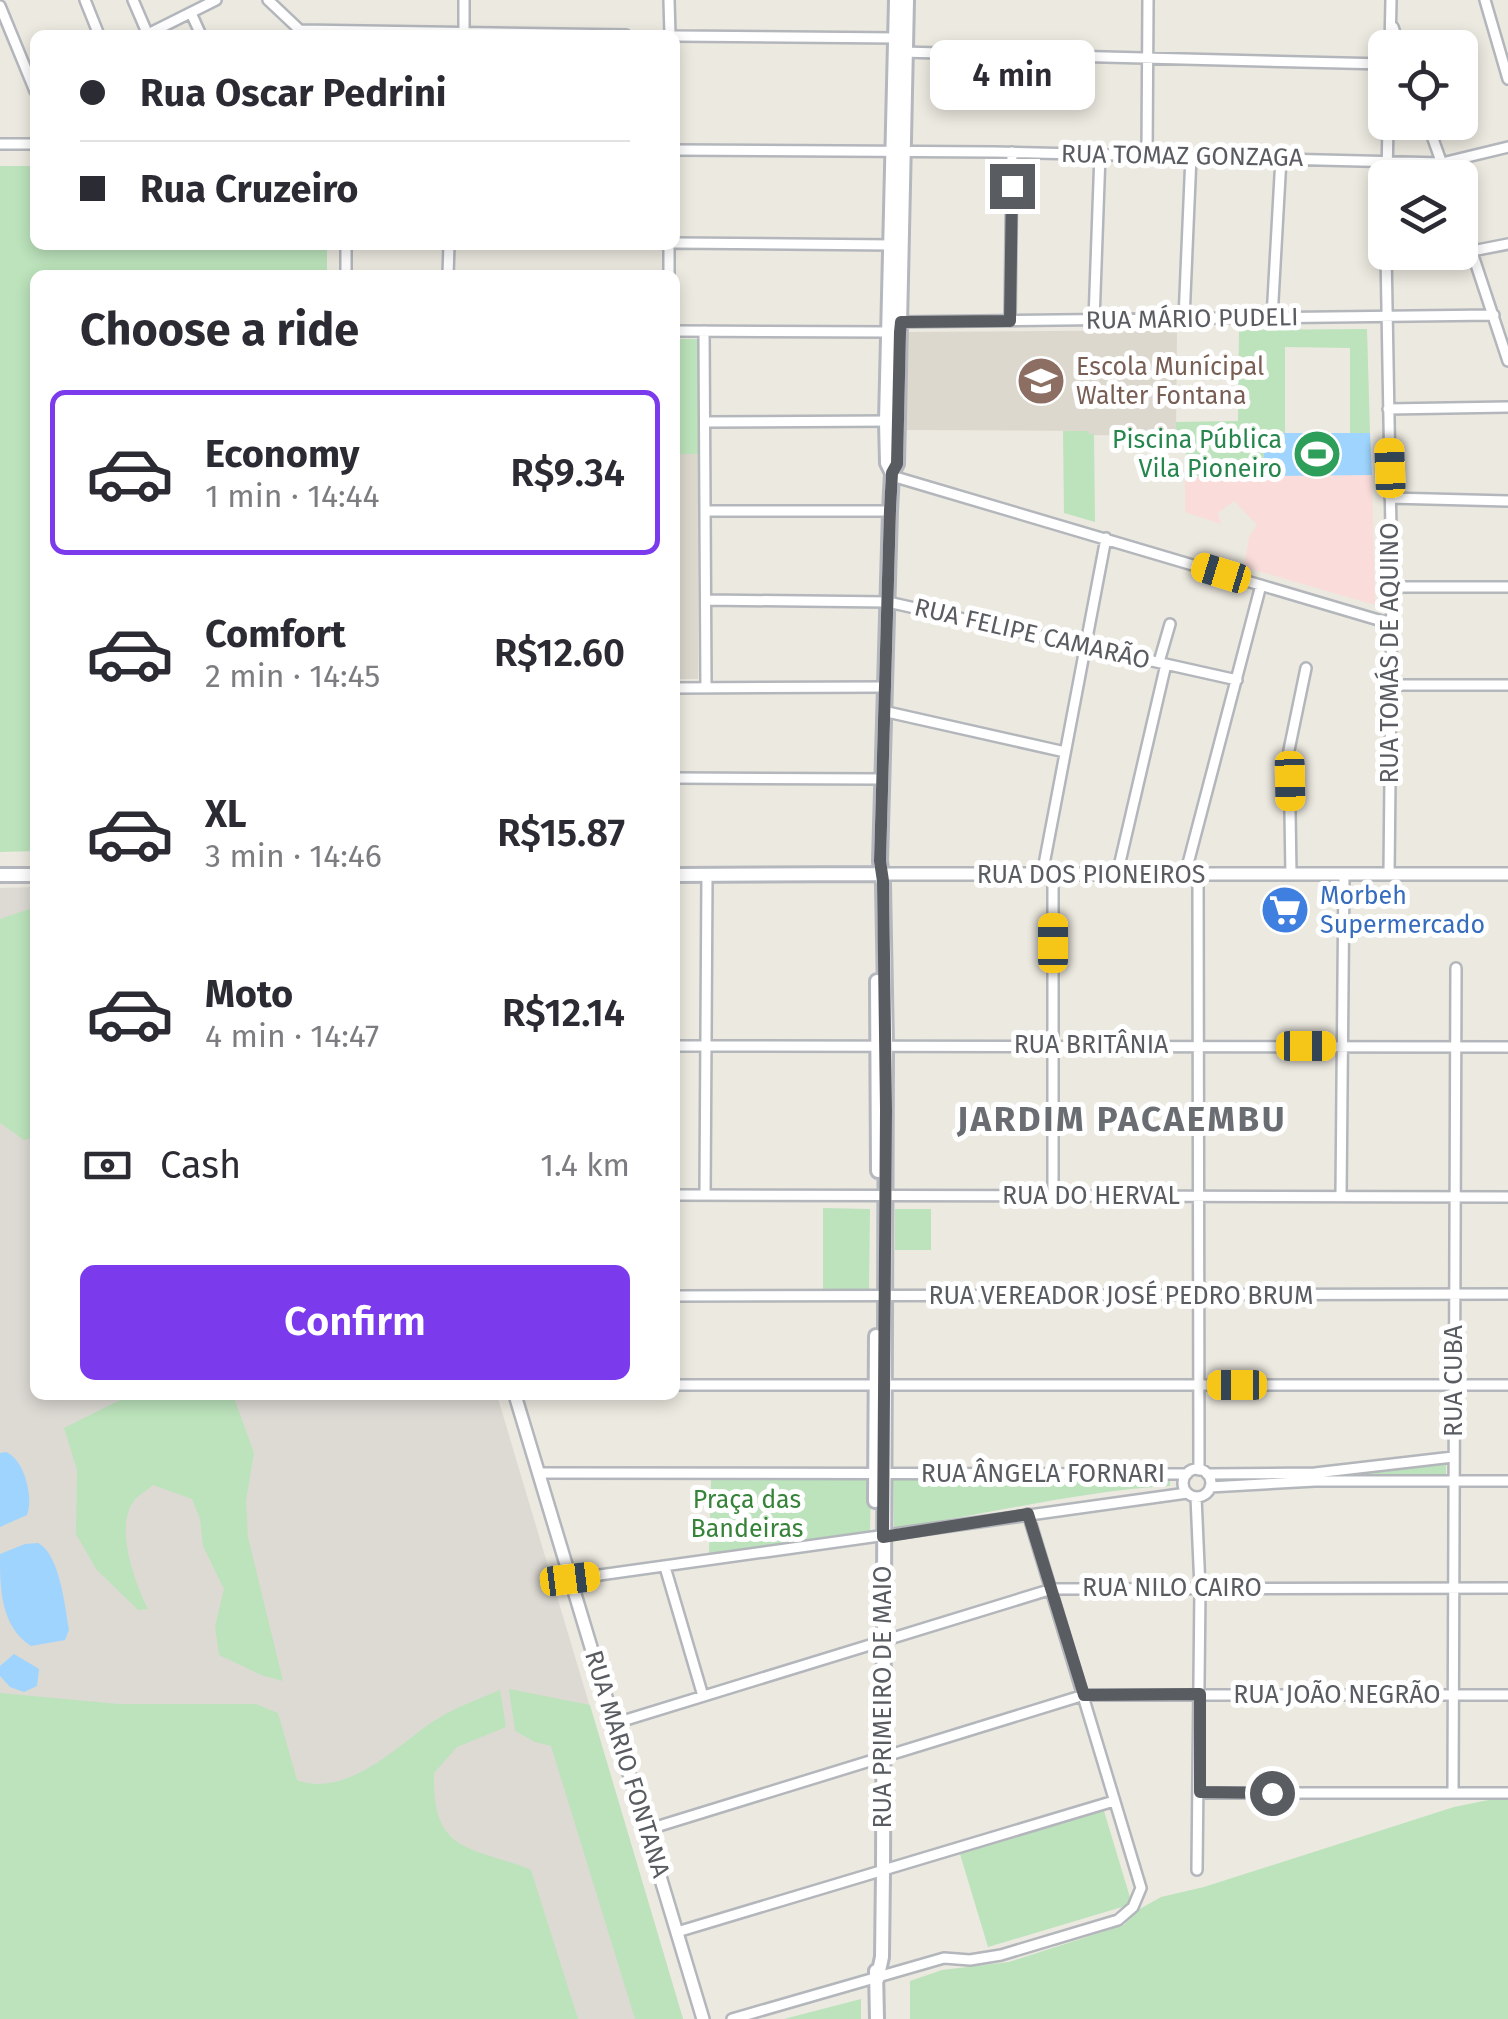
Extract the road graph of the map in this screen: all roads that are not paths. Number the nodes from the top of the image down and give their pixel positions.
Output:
1 (84, 0) edge
2 (133, 0) edge
3 (216, 0) edge
4 (268, 0) edge
5 (464, 0) edge
6 (668, 0) edge
7 (896, 0) edge
8 (907, 0) edge
9 (1148, 0) edge
10 (1390, 0) edge
11 (1489, 2) edge
12 (0, 6) edge
13 (191, 13) junction
14 (1390, 20) junction
15 (97, 30) edge
16 (146, 30) edge
17 (158, 30) edge
18 (199, 30) edge
19 (300, 30) edge
20 (464, 30) edge
21 (672, 30) edge
22 (1390, 30) edge
23 (1394, 30) edge
24 (680, 36) edge
25 (900, 45) junction
26 (1148, 58) junction
27 (1368, 64) edge
28 (30, 78) edge
29 (1508, 79) edge
30 (0, 144) edge
31 (30, 144) edge
32 (1508, 147) edge
33 (680, 150) edge
34 (897, 151) junction
35 (1012, 152) junction
36 (1100, 154) junction
37 (1147, 155) junction
38 (1191, 156) junction
39 (1281, 158) junction
40 (1454, 160) edge
41 (1368, 161) edge
42 (680, 244) edge
43 (1508, 244) edge
44 (896, 245) junction
45 (1478, 250) edge
46 (1478, 268) edge
47 (1386, 270) edge
48 (1494, 315) junction
49 (1386, 316) junction
50 (1272, 318) junction
51 (1184, 319) junction
52 (1094, 320) junction
53 (1010, 321) junction
54 (895, 327) junction
55 (680, 332) edge
56 (704, 332) junction
57 (1508, 361) edge
58 (1508, 407) edge
59 (1388, 409) junction
60 (705, 422) junction
61 (892, 422) junction
62 (892, 474) junction
63 (1390, 498) junction
64 (1508, 501) edge
65 (890, 510) junction
66 (705, 512) junction
67 (1106, 538) junction
68 (1261, 586) junction
69 (1392, 587) junction
70 (1508, 587) edge
71 (706, 600) junction
72 (888, 602) junction
73 (1170, 624) dead end
74 (1392, 624) junction
75 (1085, 646) junction
76 (1162, 663) junction
77 (1306, 668) dead end
78 (1236, 680) junction
79 (1391, 685) junction
80 (1508, 686) edge
81 (884, 687) junction
82 (680, 688) edge
83 (706, 688) junction
84 (883, 710) junction
85 (1065, 752) junction
86 (680, 778) edge
87 (882, 778) junction
88 (880, 874) junction
89 (1047, 874) junction
90 (1117, 874) junction
91 (1192, 874) junction
92 (1291, 874) junction
93 (1344, 874) junction
94 (1389, 874) junction
95 (1508, 874) edge
96 (0, 875) edge
97 (30, 875) edge
98 (680, 875) edge
99 (707, 875) junction
100 (1456, 968) dead end
101 (1053, 1045) junction
102 (680, 1046) edge
103 (707, 1046) junction
104 (882, 1046) junction
105 (1199, 1046) junction
106 (1342, 1046) junction
107 (1456, 1047) junction
108 (1508, 1047) edge
109 (680, 1195) edge
110 (706, 1195) junction
111 (882, 1196) junction
112 (1053, 1196) junction
113 (1200, 1196) junction
114 (1341, 1196) junction
115 (1455, 1196) junction
116 (1508, 1197) edge
117 (1200, 1294) junction
118 (1454, 1294) junction
119 (1508, 1294) edge
120 (680, 1296) edge
121 (881, 1296) junction
122 (680, 1385) edge
123 (1201, 1385) junction
124 (1453, 1385) junction
125 (1508, 1385) edge
126 (880, 1386) junction
127 (516, 1400) edge
128 (1453, 1457) junction
129 (1203, 1472) junction
130 (538, 1473) junction
131 (879, 1474) junction
132 (1187, 1474) junction
133 (1315, 1477) junction
134 (1508, 1481) edge
135 (1452, 1482) junction
136 (1210, 1488) junction
137 (1192, 1495) junction
138 (1028, 1514) junction
139 (879, 1537) junction
140 (665, 1567) junction
141 (570, 1579) junction
142 (1052, 1588) junction
143 (1200, 1588) junction
144 (1452, 1588) junction
145 (1508, 1588) edge
146 (879, 1643) junction
147 (1200, 1694) junction
148 (1084, 1695) junction
149 (1453, 1695) junction
150 (1508, 1695) edge
151 (703, 1696) junction
152 (616, 1723) junction
153 (879, 1759) junction
154 (1200, 1792) junction
155 (1453, 1793) junction
156 (1508, 1793) edge
157 (1114, 1801) junction
158 (646, 1830) junction
159 (1198, 1870) dead end
160 (879, 1872) junction
161 (677, 1932) junction
162 (878, 1980) junction
163 (703, 2019) edge
164 (732, 2019) edge
165 (877, 2019) edge

1 - 15 street
2 - 16 street
3 - 13 street
4 - 19 street
5 - 20 street
6 - 21 street
7 - 25 main road, RUA PRIMEIRO DE MAIO
8 - 25 main road, RUA PRIMEIRO DE MAIO
9 - 26 street
10 - 14 street
11 - 29 street
12 - 28 street
13 - 17 street
13 - 18 street
14 - 22 street
14 - 23 street
24 - 25 street
25 - 26 street
25 - 34 main road, RUA PRIMEIRO DE MAIO
26 - 27 street
26 - 37 street
30 - 31 street
32 - 40 street, RUA TOMAZ GONZAGA
33 - 34 street, RUA TOMAZ GONZAGA
34 - 35 street, RUA TOMAZ GONZAGA
34 - 44 main road, RUA PRIMEIRO DE MAIO
35 - 36 street, RUA TOMAZ GONZAGA
35 - 53 street
36 - 37 street, RUA TOMAZ GONZAGA
36 - 52 street
37 - 38 street, RUA TOMAZ GONZAGA
38 - 39 street, RUA TOMAZ GONZAGA
38 - 51 street
39 - 41 street, RUA TOMAZ GONZAGA
39 - 50 street
42 - 44 street
43 - 45 street
44 - 54 main road, RUA PRIMEIRO DE MAIO
46 - 48 street
47 - 49 street, RUA TOMÁS DE AQUINO
48 - 49 street, RUA MÁRIO PUDELI
48 - 57 street
49 - 50 street, RUA MÁRIO PUDELI
49 - 59 street, RUA TOMÁS DE AQUINO
50 - 51 street, RUA MÁRIO PUDELI
51 - 52 street, RUA MÁRIO PUDELI
52 - 53 street, RUA MÁRIO PUDELI
53 - 54 street, RUA MÁRIO PUDELI
54 - 56 street, RUA MÁRIO PUDELI
54 - 61 main road, RUA PRIMEIRO DE MAIO
55 - 56 street, RUA MÁRIO PUDELI
56 - 60 street
58 - 59 street
59 - 63 street, RUA TOMÁS DE AQUINO
60 - 61 street
60 - 66 street
61 - 62 main road, RUA PRIMEIRO DE MAIO
62 - 65 main road, RUA PRIMEIRO DE MAIO
62 - 67 street
63 - 64 street
63 - 69 street, RUA TOMÁS DE AQUINO
65 - 66 street
65 - 72 main road, RUA PRIMEIRO DE MAIO
66 - 71 street
67 - 68 street
67 - 75 street
68 - 74 street
68 - 78 street
69 - 70 street
69 - 74 street, RUA TOMÁS DE AQUINO
71 - 72 street, RUA FELIPE CAMARÃO
71 - 83 street
72 - 75 street, RUA FELIPE CAMARÃO
72 - 81 main road, RUA PRIMEIRO DE MAIO
73 - 76 street
74 - 79 street, RUA TOMÁS DE AQUINO
75 - 76 street, RUA FELIPE CAMARÃO
75 - 85 street
76 - 78 street, RUA FELIPE CAMARÃO
76 - 90 street
77 - 92 street
78 - 91 street
79 - 80 street
79 - 94 street, RUA TOMÁS DE AQUINO
81 - 83 street
81 - 84 main road, RUA PRIMEIRO DE MAIO
82 - 83 street
84 - 85 street
84 - 87 main road, RUA PRIMEIRO DE MAIO
85 - 89 street
86 - 87 street
87 - 88 main road, RUA PRIMEIRO DE MAIO
88 - 89 street, RUA DOS PIONEIROS
88 - 99 main road, RUA DOS PIONEIROS
88 - 104 main road, RUA PRIMEIRO DE MAIO
89 - 90 street, RUA DOS PIONEIROS
89 - 101 street
90 - 91 street, RUA DOS PIONEIROS
91 - 92 street, RUA DOS PIONEIROS
91 - 105 street
92 - 93 street, RUA DOS PIONEIROS
93 - 94 street, RUA DOS PIONEIROS
93 - 106 street
94 - 95 street, RUA DOS PIONEIROS
96 - 97 main road
98 - 99 main road, RUA DOS PIONEIROS
99 - 103 street
100 - 107 street, RUA CUBA
101 - 104 street, RUA BRITÂNIA
101 - 105 street, RUA BRITÂNIA
101 - 112 street
102 - 103 street, RUA BRITÂNIA
103 - 104 street, RUA BRITÂNIA
103 - 110 street
104 - 111 main road, RUA PRIMEIRO DE MAIO
105 - 106 street, RUA BRITÂNIA
105 - 113 street
106 - 107 street, RUA BRITÂNIA
106 - 114 street
107 - 108 street, RUA BRITÂNIA
107 - 115 street, RUA CUBA
109 - 110 street, RUA DO HERVAL
110 - 111 street, RUA DO HERVAL
111 - 112 street, RUA DO HERVAL
111 - 121 main road, RUA PRIMEIRO DE MAIO
112 - 113 street, RUA DO HERVAL
113 - 114 street, RUA DO HERVAL
113 - 117 street
114 - 115 street, RUA DO HERVAL
115 - 116 street, RUA DO HERVAL
115 - 118 street, RUA CUBA
117 - 118 street, RUA VEREADOR JOSÉ PEDRO BRUM
117 - 121 street, RUA VEREADOR JOSÉ PEDRO BRUM
117 - 123 street
118 - 119 street, RUA VEREADOR JOSÉ PEDRO BRUM
118 - 124 street, RUA CUBA
120 - 121 street, RUA VEREADOR JOSÉ PEDRO BRUM
121 - 126 main road, RUA PRIMEIRO DE MAIO
122 - 126 street
123 - 124 street
123 - 126 street
123 - 129 street
124 - 125 street
124 - 128 street, RUA CUBA
126 - 131 main road, RUA PRIMEIRO DE MAIO
127 - 130 street, RUA MARIO FONTANA
128 - 133 street
128 - 135 street, RUA CUBA
129 - 132 street
129 - 133 street
129 - 136 street
130 - 131 street, RUA ÂNGELA FORNARI
130 - 141 street, RUA MARIO FONTANA
131 - 132 street, RUA ÂNGELA FORNARI
131 - 139 main road, RUA PRIMEIRO DE MAIO
132 - 137 street
133 - 135 street
133 - 136 street
134 - 135 street
135 - 144 street, RUA CUBA
136 - 137 street
137 - 138 street
137 - 143 street
138 - 139 street
138 - 142 street
139 - 140 street
139 - 146 main road, RUA PRIMEIRO DE MAIO
140 - 141 street
140 - 151 street
141 - 152 street, RUA MARIO FONTANA
142 - 143 street, RUA NILO CAIRO
142 - 146 street, RUA NILO CAIRO
142 - 148 street
143 - 144 street, RUA NILO CAIRO
143 - 147 street
144 - 145 street, RUA NILO CAIRO
144 - 149 street, RUA CUBA
146 - 151 street, RUA NILO CAIRO
146 - 153 main road, RUA PRIMEIRO DE MAIO
147 - 148 street, RUA JOÃO NEGRÃO
147 - 149 street, RUA JOÃO NEGRÃO
147 - 154 street
148 - 153 street, RUA JOÃO NEGRÃO
148 - 157 street
149 - 150 street, RUA JOÃO NEGRÃO
149 - 155 street, RUA CUBA
151 - 152 street, RUA NILO CAIRO
152 - 158 street, RUA MARIO FONTANA
153 - 158 street, RUA JOÃO NEGRÃO
153 - 160 main road, RUA PRIMEIRO DE MAIO
154 - 155 street
154 - 159 street
155 - 156 street
157 - 160 street
157 - 162 street
158 - 161 street, RUA MARIO FONTANA
160 - 161 street
160 - 162 main road, RUA PRIMEIRO DE MAIO
161 - 163 street, RUA MARIO FONTANA
162 - 164 street
162 - 165 main road, RUA PRIMEIRO DE MAIO

